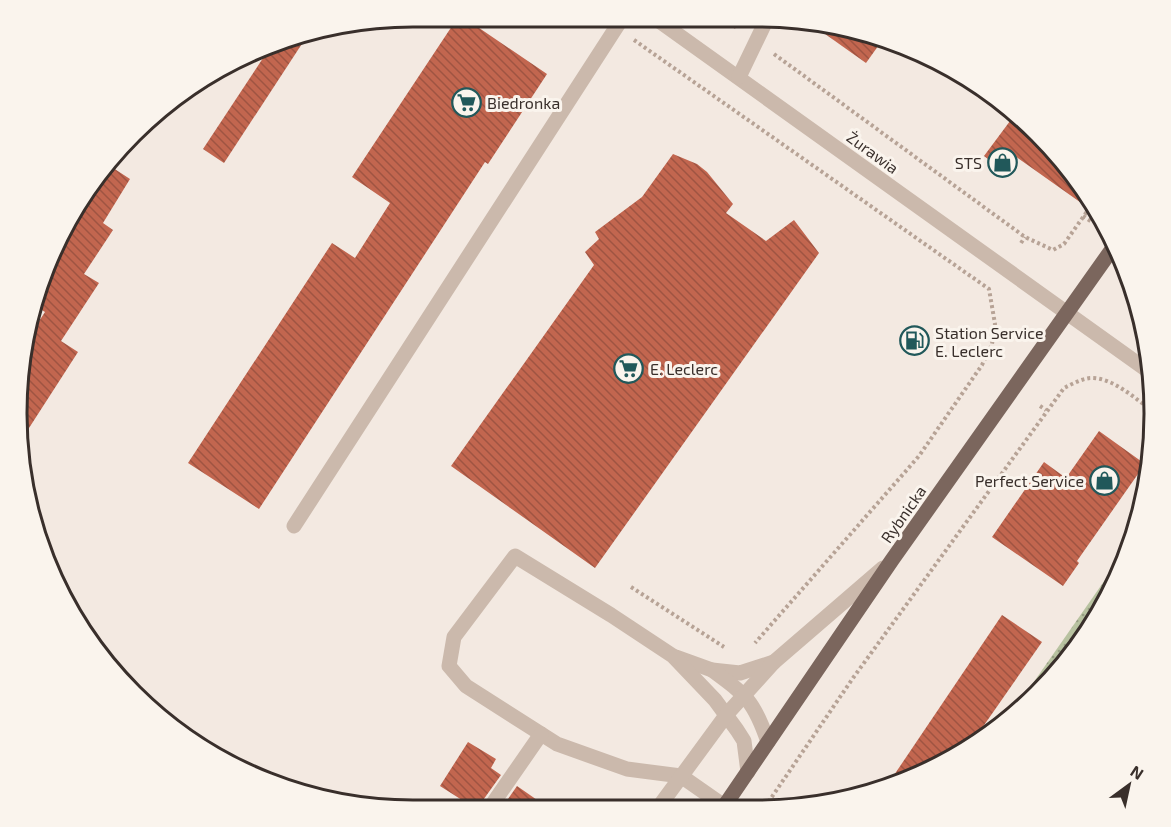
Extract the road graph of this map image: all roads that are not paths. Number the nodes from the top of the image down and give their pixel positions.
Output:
1 (616, 27) edge
2 (668, 27) edge
3 (763, 27) edge
4 (739, 77) junction
5 (1109, 253) edge
6 (1066, 313) junction
7 (1141, 365) edge
8 (294, 526) dead end
9 (892, 560) junction
10 (673, 656) junction
11 (774, 662) junction
12 (712, 670) junction
13 (744, 694) junction
14 (727, 714) junction
15 (541, 734) junction
16 (768, 742) junction
17 (748, 772) junction
18 (681, 776) junction
19 (495, 800) edge
20 (664, 800) edge
21 (714, 800) edge
22 (729, 800) edge

1 - 8 street
2 - 4 street, Żurawia
3 - 4 street
4 - 6 street, Żurawia
5 - 6 main road, Rybnicka
6 - 7 street, Żurawia
6 - 9 main road, Rybnicka
9 - 11 street
9 - 16 main road, Rybnicka
10 - 12 street
10 - 14 street
10 - 15 street
11 - 12 street
11 - 13 street
12 - 13 street
13 - 14 street
13 - 16 street
14 - 17 street
14 - 18 street
15 - 18 street
15 - 19 street
16 - 17 main road, Rybnicka
17 - 22 main road, Rybnicka
18 - 20 street
18 - 21 street

